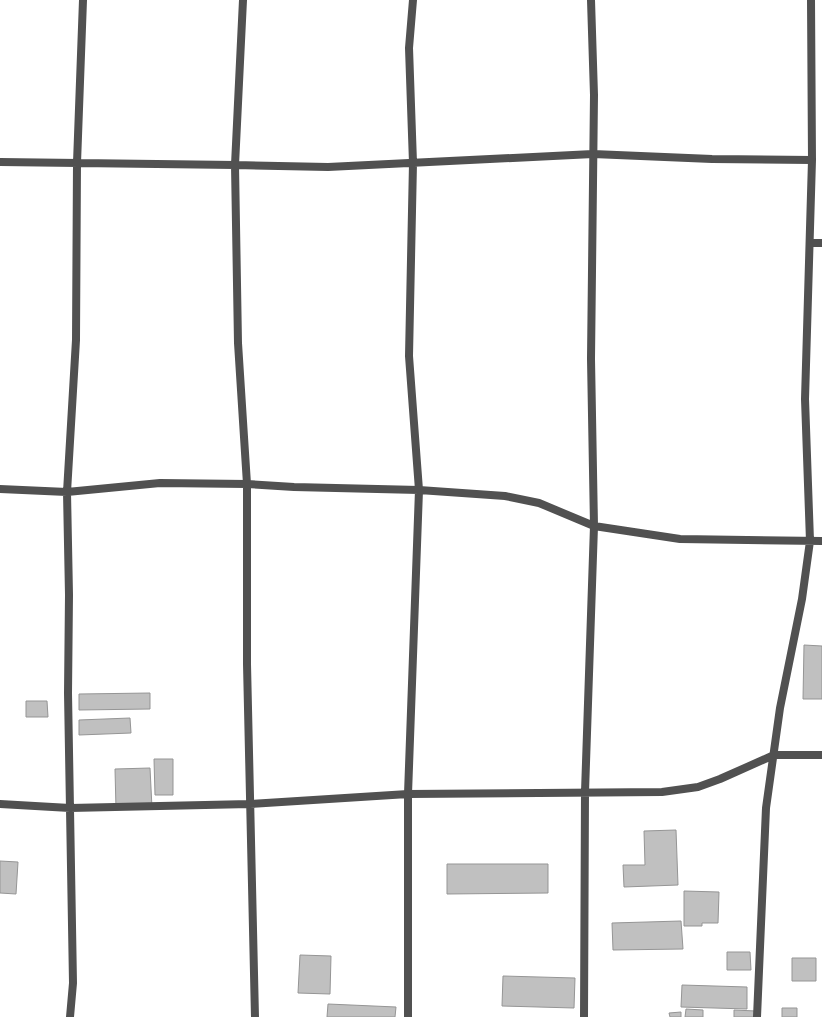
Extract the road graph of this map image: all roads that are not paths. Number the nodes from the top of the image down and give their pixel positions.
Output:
1 (83, 0) edge
2 (244, 0) edge
3 (413, 0) edge
4 (591, 0) edge
5 (811, 0) edge
6 (593, 154) junction
7 (812, 160) junction
8 (0, 162) edge
9 (77, 163) junction
10 (413, 163) junction
11 (235, 165) junction
12 (810, 243) junction
13 (822, 243) edge
14 (247, 484) junction
15 (0, 489) edge
16 (419, 490) junction
17 (67, 492) junction
18 (594, 526) junction
19 (810, 541) junction
20 (822, 541) edge
21 (774, 755) junction
22 (822, 755) edge
23 (585, 792) junction
24 (408, 794) junction
25 (0, 804) edge
26 (250, 804) junction
27 (70, 808) junction
28 (70, 1017) edge
29 (255, 1017) edge
30 (408, 1017) edge
31 (584, 1017) edge
32 (757, 1017) edge

1 - 9 street
2 - 11 street
3 - 10 street
4 - 6 street
5 - 7 street
6 - 7 street
6 - 10 street
6 - 18 street
7 - 12 street
8 - 9 street
9 - 11 street
9 - 17 street
10 - 11 street
10 - 16 street
11 - 14 street
12 - 13 street
12 - 19 street
14 - 16 street
14 - 17 street
14 - 26 street
15 - 17 street
16 - 18 street
16 - 24 street
17 - 27 street
18 - 19 street
18 - 23 street
19 - 20 street
19 - 21 street
21 - 22 street
21 - 23 street
21 - 32 street
23 - 24 street
23 - 31 street
24 - 26 street
24 - 30 street
25 - 27 street
26 - 27 street
26 - 29 street
27 - 28 street

